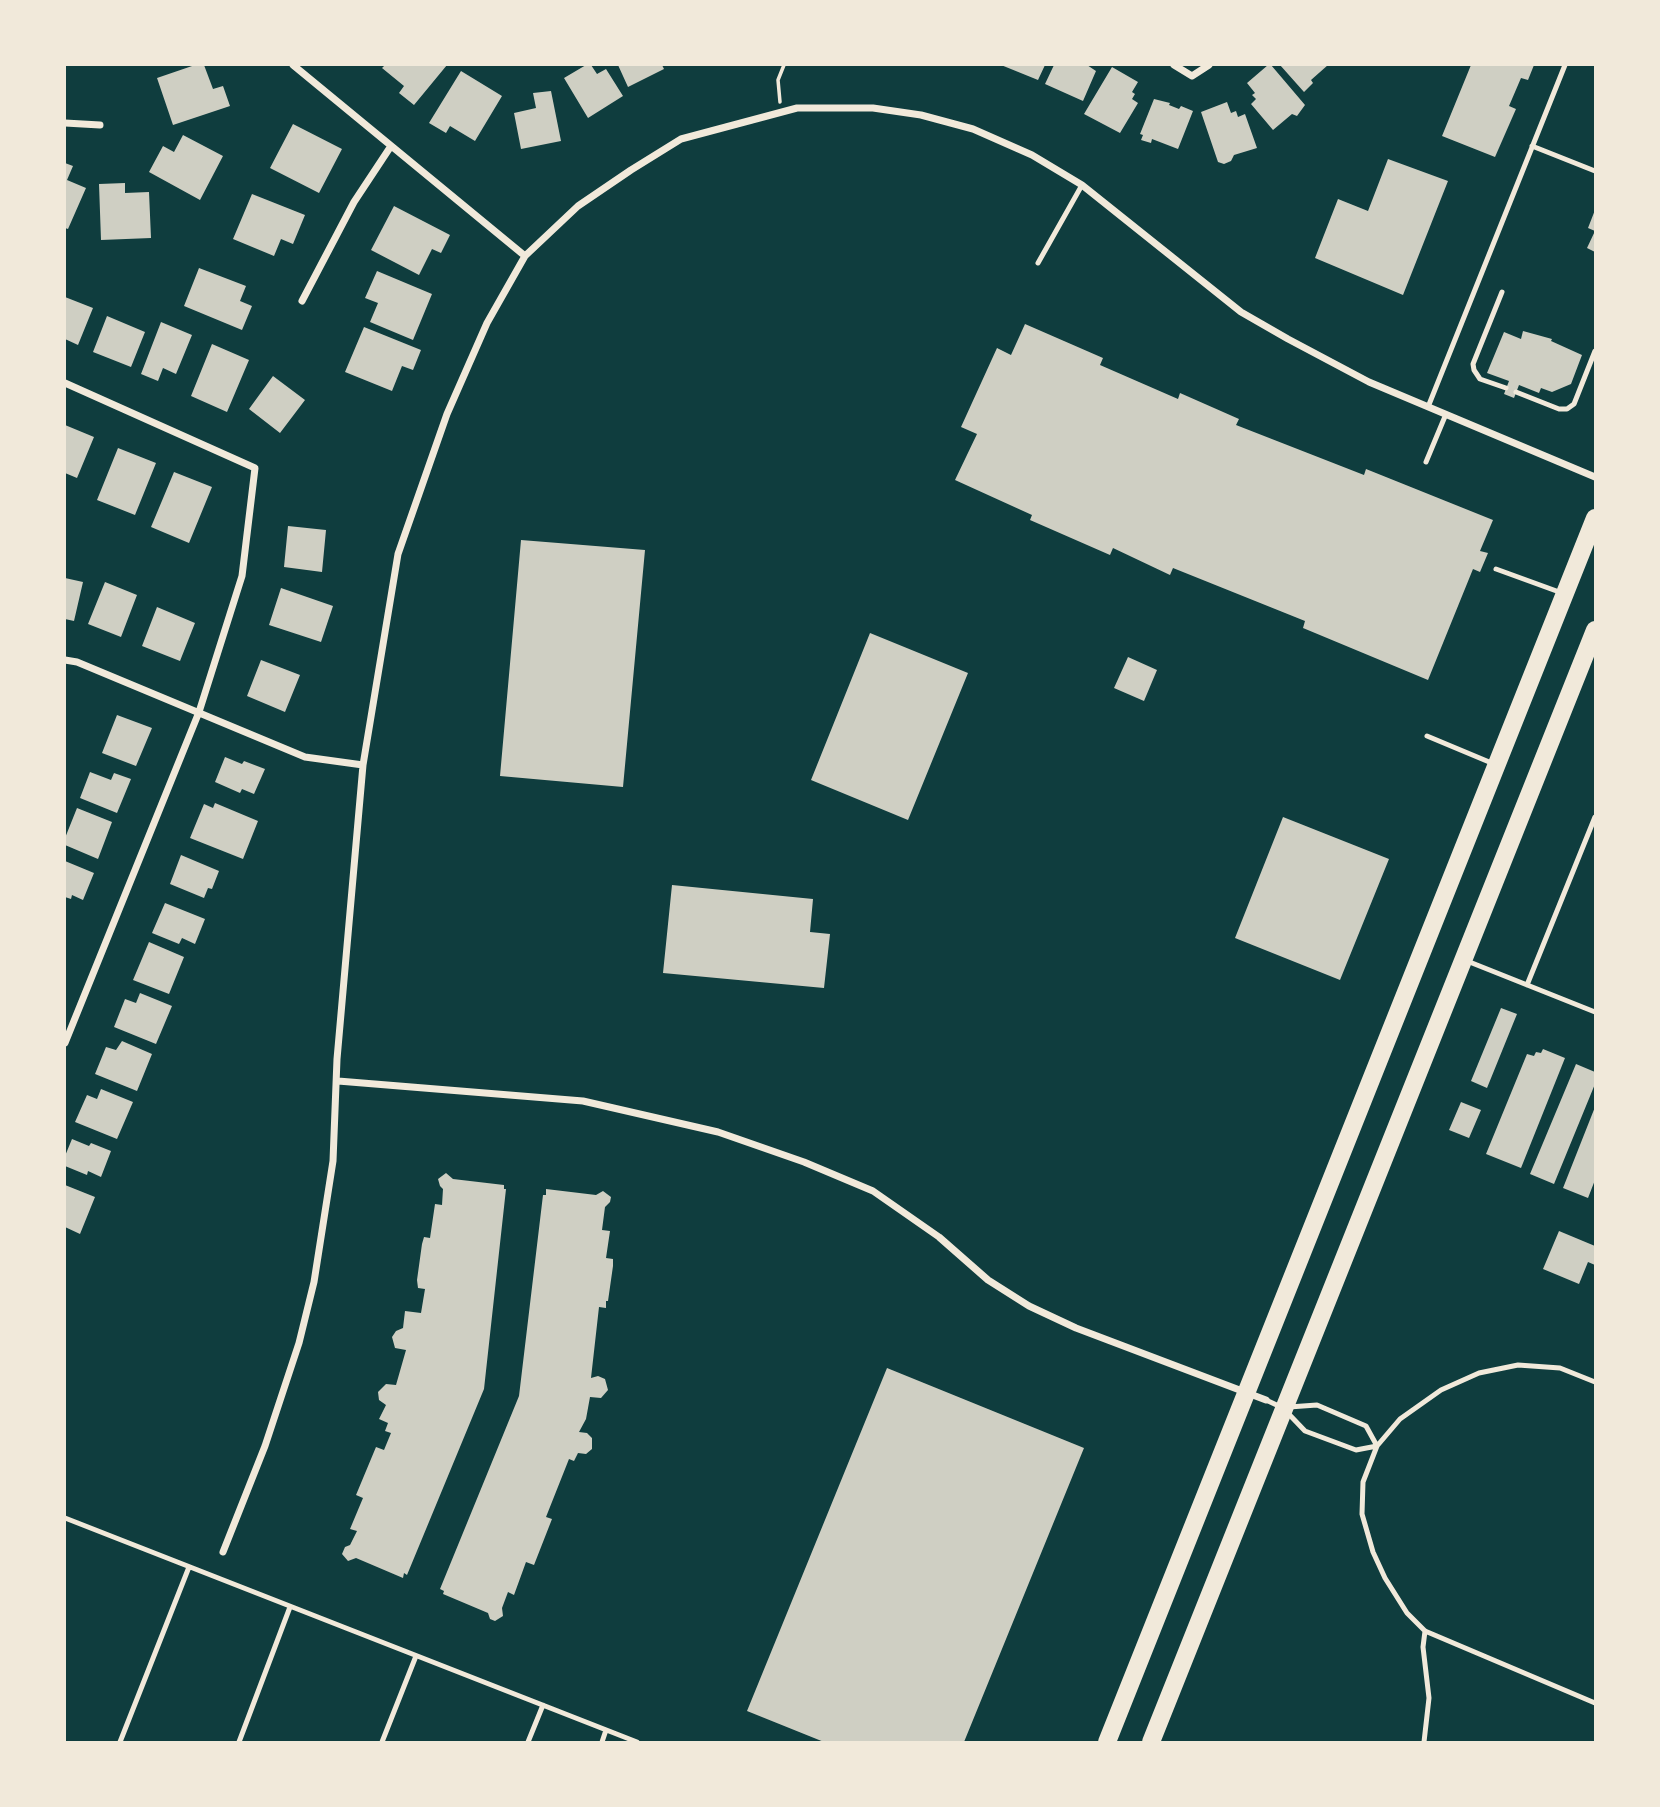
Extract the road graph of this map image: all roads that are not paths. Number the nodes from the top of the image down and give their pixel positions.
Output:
1 (293, 65) edge
2 (1174, 65) edge
3 (1209, 65) edge
4 (1565, 65) edge
5 (65, 122) edge
6 (100, 125) dead end
7 (391, 146) junction
8 (1532, 146) junction
9 (1595, 171) edge
10 (1082, 185) junction
11 (524, 256) junction
12 (1038, 263) dead end
13 (1502, 292) dead end
14 (302, 301) dead end
15 (1595, 351) edge
16 (65, 383) edge
17 (1506, 388) dead end
18 (1516, 392) dead end
19 (1428, 407) junction
20 (1446, 414) junction
21 (1426, 462) dead end
22 (1595, 477) edge
23 (1595, 518) edge
24 (1496, 569) dead end
25 (1565, 594) junction
26 (1595, 630) edge
27 (65, 660) edge
28 (199, 712) junction
29 (1427, 736) dead end
30 (363, 765) junction
31 (1497, 765) junction
32 (1595, 817) edge
33 (1464, 960) junction
34 (1527, 985) junction
35 (1595, 1012) edge
36 (65, 1043) edge
37 (338, 1081) junction
38 (1595, 1382) edge
39 (1246, 1393) junction
40 (1266, 1401) joint
41 (1283, 1408) junction
42 (1377, 1446) junction
43 (65, 1518) edge
44 (223, 1552) dead end
45 (189, 1567) junction
46 (290, 1607) junction
47 (1425, 1631) junction
48 (416, 1656) junction
49 (1595, 1703) edge
50 (543, 1705) junction
51 (606, 1730) junction
52 (120, 1742) edge
53 (239, 1742) edge
54 (382, 1742) edge
55 (528, 1742) edge
56 (602, 1742) edge
57 (637, 1742) edge
58 (1107, 1742) edge
59 (1151, 1742) edge
60 (1424, 1742) edge

1 - 7 street
2 - 3 street
4 - 8 lane
5 - 6 street
7 - 11 street
7 - 14 street
8 - 9 lane
8 - 19 lane
10 - 11 street
10 - 12 lane
10 - 19 street
11 - 30 street
13 - 17 lane
15 - 18 lane
16 - 28 street
19 - 20 street
20 - 21 lane
20 - 22 street
23 - 25 main road
24 - 25 lane
25 - 31 main road
26 - 33 main road
27 - 28 street
28 - 30 street
28 - 36 street
29 - 31 lane
30 - 37 street
31 - 39 main road
32 - 34 lane
33 - 34 lane
33 - 41 main road
34 - 35 lane
37 - 39 street
37 - 44 street
38 - 42 lane
39 - 40 street
39 - 58 main road
40 - 41 lane
41 - 42 lane
41 - 42 lane
41 - 59 main road
42 - 47 lane
43 - 45 lane
45 - 46 lane
45 - 52 lane
46 - 48 lane
46 - 53 lane
47 - 49 lane
47 - 60 lane
48 - 50 lane
48 - 54 lane
50 - 51 lane
50 - 55 lane
51 - 56 lane
51 - 57 lane

